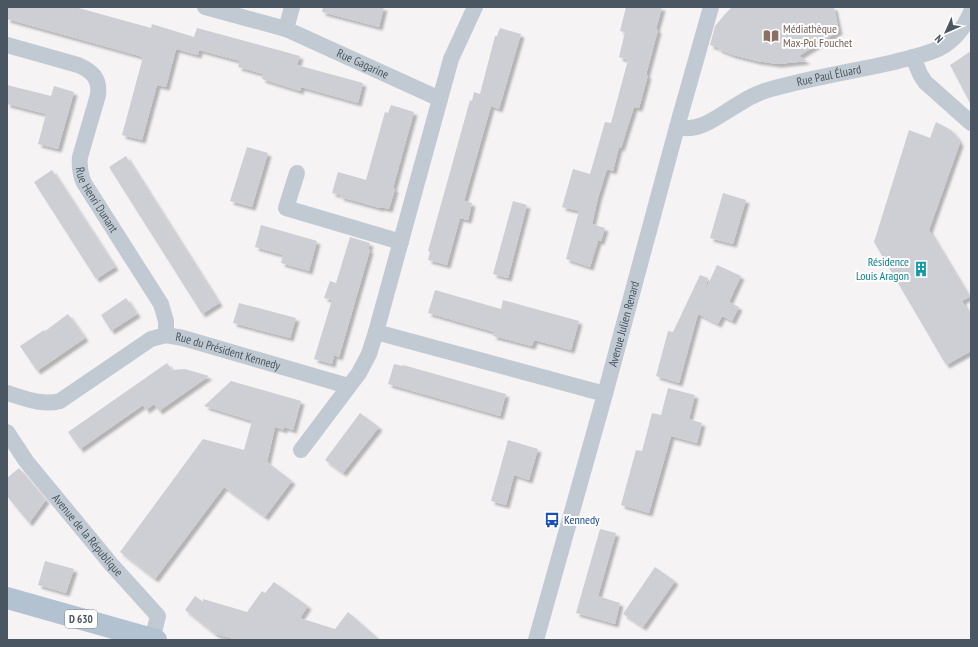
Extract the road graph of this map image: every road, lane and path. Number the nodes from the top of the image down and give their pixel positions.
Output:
1 (205, 7) edge
2 (292, 7) edge
3 (475, 7) edge
4 (711, 7) edge
5 (971, 12) edge
6 (286, 29) junction
7 (7, 45) edge
8 (913, 57) junction
9 (440, 99) junction
10 (971, 123) edge
11 (677, 127) junction
12 (297, 173) dead end
13 (401, 242) junction
14 (376, 332) junction
15 (166, 335) junction
16 (348, 386) junction
17 (7, 393) edge
18 (605, 394) junction
19 (7, 432) edge
20 (301, 450) dead end
21 (7, 598) edge
22 (7, 614) edge
23 (147, 639) edge
24 (101, 640) edge
25 (536, 640) edge

1 - 6 street, Rue Gagarine
2 - 6 street
3 - 9 street
4 - 11 street, Avenue Julien Renard
5 - 8 street, Rue Paul Éluard
6 - 9 street, Rue Gagarine
7 - 15 street, Rue Henri Dunant
8 - 10 street
8 - 11 street, Rue Paul Éluard
9 - 13 street
11 - 18 street, Avenue Julien Renard
12 - 13 street
13 - 14 street
14 - 16 street
14 - 18 street
15 - 16 street, Rue du Président Kennedy
15 - 17 street, Rue du Président Kennedy
16 - 20 street
18 - 25 street, Avenue Julien Renard
19 - 23 street, Avenue de la République
21 - 23 main road, Avenue de la République / D 630
22 - 24 main road, D 630

